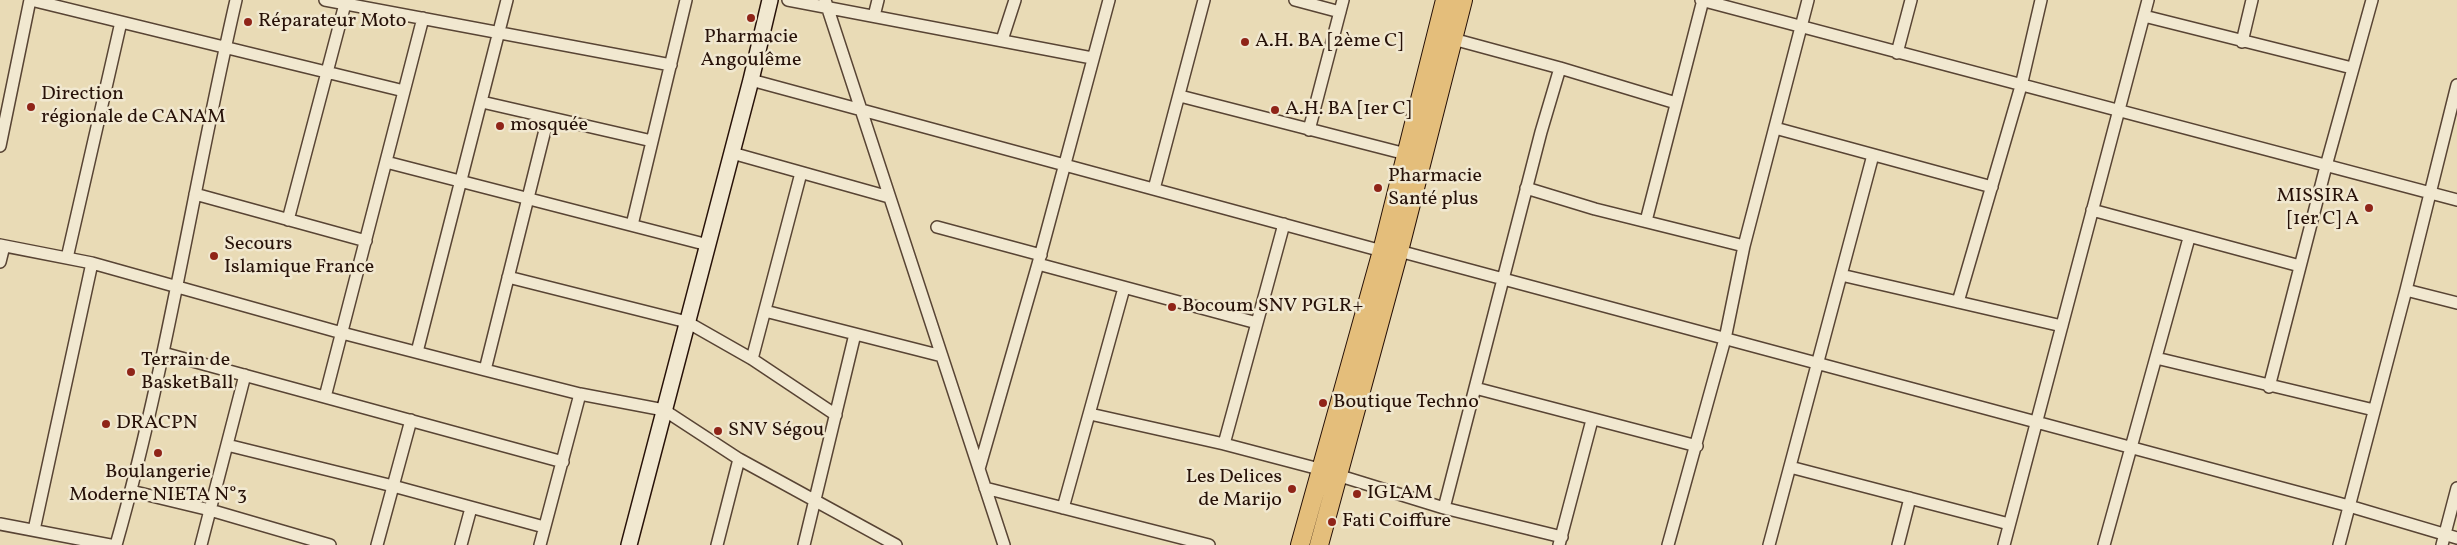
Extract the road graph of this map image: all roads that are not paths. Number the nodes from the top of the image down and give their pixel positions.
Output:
1 (31, 0) edge
2 (236, 0) edge
3 (325, 0) edge
4 (507, 0) edge
5 (686, 0) edge
6 (770, 0) edge
7 (788, 0) edge
8 (878, 0) edge
9 (1015, 0) edge
10 (1109, 0) edge
11 (1204, 0) edge
12 (1295, 0) edge
13 (1343, 0) edge
14 (1445, 0) edge
15 (1463, 0) edge
16 (1702, 0) edge
17 (1808, 0) edge
18 (1911, 0) edge
19 (2041, 0) edge
20 (2148, 0) edge
21 (2252, 0) edge
22 (2372, 0) edge
23 (345, 4) junction
24 (826, 5) edge
25 (1340, 12) junction
26 (874, 16) junction
27 (2144, 16) junction
28 (423, 18) junction
29 (122, 22) junction
30 (1801, 26) junction
31 (500, 33) junction
32 (1453, 39) junction
33 (1002, 40) junction
34 (2242, 42) junction
35 (225, 48) junction
36 (1897, 53) junction
37 (1092, 58) junction
38 (671, 66) junction
39 (1560, 68) junction
40 (2352, 68) junction
41 (327, 73) junction
42 (751, 80) junction
43 (2021, 86) junction
44 (404, 91) junction
45 (2456, 91) edge
46 (1180, 96) junction
47 (482, 102) junction
48 (1676, 103) junction
49 (860, 109) junction
50 (2118, 112) junction
51 (548, 118) junction
52 (1775, 128) junction
53 (1309, 130) junction
54 (652, 141) junction
55 (0, 146) edge
56 (732, 153) junction
57 (1406, 154) junction
58 (1873, 155) junction
59 (386, 162) junction
60 (1066, 165) junction
61 (2326, 166) junction
62 (801, 173) junction
63 (461, 181) junction
64 (1992, 187) junction
65 (1526, 188) junction
66 (1154, 189) junction
67 (2430, 192) junction
68 (195, 194) junction
69 (890, 197) junction
70 (528, 198) junction
71 (2457, 200) edge
72 (2092, 210) junction
73 (288, 220) junction
74 (1646, 221) junction
75 (1284, 224) junction
76 (632, 225) junction
77 (938, 227) dead end
78 (2189, 238) junction
79 (366, 240) junction
80 (708, 245) junction
81 (2, 246) edge
82 (1744, 246) junction
83 (1391, 251) junction
84 (67, 258) junction
85 (1040, 260) junction
86 (0, 262) edge
87 (92, 263) junction
88 (2300, 266) junction
89 (1841, 275) junction
90 (508, 277) junction
91 (1503, 279) junction
92 (176, 285) junction
93 (1124, 288) junction
94 (2406, 290) junction
95 (1958, 302) junction
96 (2457, 303) edge
97 (765, 311) junction
98 (687, 322) junction
99 (1257, 323) junction
100 (2062, 326) junction
101 (342, 333) junction
102 (855, 334) junction
103 (1725, 339) junction
104 (418, 352) junction
105 (163, 353) junction
106 (942, 356) junction
107 (2156, 358) junction
108 (752, 359) junction
109 (1817, 364) junction
110 (485, 370) junction
111 (245, 375) junction
112 (2269, 387) junction
113 (1475, 388) junction
114 (580, 394) junction
115 (325, 397) junction
116 (664, 410) junction
117 (2374, 410) junction
118 (1090, 414) junction
119 (836, 415) junction
120 (411, 420) junction
121 (1592, 420) junction
122 (2036, 424) junction
123 (1224, 444) junction
124 (227, 445) junction
125 (1697, 446) junction
126 (2132, 449) junction
127 (739, 459) junction
128 (563, 462) junction
129 (1790, 467) junction
130 (979, 469) junction
131 (1330, 473) junction
132 (392, 486) junction
133 (985, 488) junction
134 (2457, 488) edge
135 (132, 491) junction
136 (1910, 498) junction
137 (816, 501) junction
138 (2349, 506) junction
139 (471, 508) junction
140 (1063, 508) junction
141 (1444, 508) junction
142 (210, 510) junction
143 (0, 524) edge
144 (2009, 524) junction
145 (544, 527) junction
146 (34, 530) junction
147 (292, 533) junction
148 (2457, 538) edge
149 (2444, 540) edge
150 (1561, 541) edge
151 (110, 545) edge
152 (116, 545) edge
153 (201, 545) edge
154 (289, 545) edge
155 (330, 545) edge
156 (377, 545) edge
157 (461, 545) edge
158 (540, 545) edge
159 (629, 545) edge
160 (717, 545) edge
161 (804, 545) edge
162 (896, 545) edge
163 (1004, 545) edge
164 (1209, 545) edge
165 (1300, 545) edge
166 (1319, 545) edge
167 (1668, 545) edge
168 (1769, 545) edge
169 (1898, 545) edge
170 (2004, 545) edge
171 (2104, 545) edge
172 (2339, 545) edge

1 - 29 street
1 - 55 street
2 - 35 street
3 - 23 street
4 - 31 street
5 - 38 street
6 - 42 street
7 - 24 street
8 - 26 street
9 - 33 street
10 - 37 street
11 - 46 street
12 - 25 street
13 - 25 street
14 - 57 main road
15 - 32 main road
16 - 30 street
16 - 48 street
17 - 30 street
18 - 36 street
19 - 43 street
20 - 27 street
21 - 34 street
22 - 40 street
23 - 28 street
23 - 41 street
24 - 26 street
24 - 49 street
25 - 53 street
26 - 33 street
27 - 34 street
27 - 50 street
28 - 31 street
28 - 44 street
29 - 35 street
29 - 84 street
30 - 36 street
30 - 52 street
31 - 38 street
31 - 47 street
32 - 39 street
32 - 83 main road
33 - 37 street
34 - 40 street
35 - 41 street
35 - 68 street
36 - 43 street
37 - 60 street
38 - 54 street
39 - 48 street
39 - 65 street
40 - 61 street
41 - 44 street
41 - 73 street
42 - 49 street
42 - 56 street
43 - 50 street
43 - 64 street
44 - 59 street
45 - 67 street
46 - 53 street
46 - 66 street
47 - 51 street
47 - 63 street
48 - 74 street
49 - 60 street
49 - 69 street
50 - 61 street
50 - 72 street
51 - 54 street
51 - 70 street
52 - 58 street
52 - 82 street
53 - 57 street
54 - 76 street
56 - 62 street
56 - 80 street
57 - 83 main road
58 - 64 street
58 - 89 street
59 - 63 street
59 - 79 street
60 - 66 street
60 - 85 street
61 - 67 street
61 - 88 street
62 - 69 street
62 - 97 street
63 - 70 street
63 - 104 street
64 - 95 street
65 - 74 street
65 - 91 street
66 - 75 street
67 - 71 street
67 - 94 street
68 - 73 street
68 - 92 street
69 - 106 street
70 - 76 street
70 - 90 street
72 - 78 street
72 - 100 street
73 - 79 street
74 - 82 street
75 - 83 street
75 - 99 street
76 - 80 street
77 - 85 street
78 - 88 street
78 - 107 street
79 - 101 street
80 - 98 street
81 - 84 street
81 - 86 street
82 - 103 street
83 - 91 street
83 - 131 main road
84 - 87 street
85 - 93 street
85 - 130 street
87 - 92 street
87 - 146 street
88 - 112 street
89 - 95 street
89 - 109 street
90 - 98 street
90 - 110 street
91 - 103 street
91 - 113 street
92 - 101 street
92 - 105 street
93 - 99 street
93 - 118 street
94 - 96 street
94 - 117 street
95 - 100 street
97 - 102 street
97 - 108 street
98 - 108 street
98 - 116 street
99 - 123 street
100 - 122 street
101 - 104 street
101 - 115 street
102 - 106 street
102 - 119 street
103 - 109 street
103 - 125 street
104 - 110 street
105 - 111 street
105 - 135 street
106 - 130 street
107 - 112 street
107 - 126 street
108 - 119 street
109 - 122 street
109 - 129 street
110 - 114 street
111 - 115 street
111 - 124 street
112 - 117 street
113 - 121 street
113 - 141 street
114 - 116 street
114 - 128 street
115 - 120 street
116 - 127 street
116 - 159 street
117 - 138 street
118 - 123 street
118 - 140 street
119 - 137 street
120 - 128 street
120 - 132 street
121 - 125 street
121 - 150 street
122 - 126 street
122 - 144 street
123 - 131 street
124 - 132 street
124 - 142 street
125 - 167 street
126 - 138 street
126 - 171 street
127 - 137 street
127 - 160 street
128 - 145 street
129 - 136 street
129 - 168 street
130 - 133 street
131 - 141 street
131 - 165 main road
131 - 166 main road
132 - 139 street
132 - 156 street
133 - 140 street
133 - 163 street
134 - 149 street
135 - 142 street
135 - 152 street
136 - 144 street
136 - 169 street
137 - 161 street
137 - 162 street
138 - 149 street
138 - 172 street
139 - 145 street
139 - 157 street
140 - 164 street
141 - 150 street
142 - 147 street
142 - 153 street
143 - 146 street
144 - 170 street
145 - 158 street
146 - 151 street
147 - 154 street
147 - 155 street
148 - 149 street

